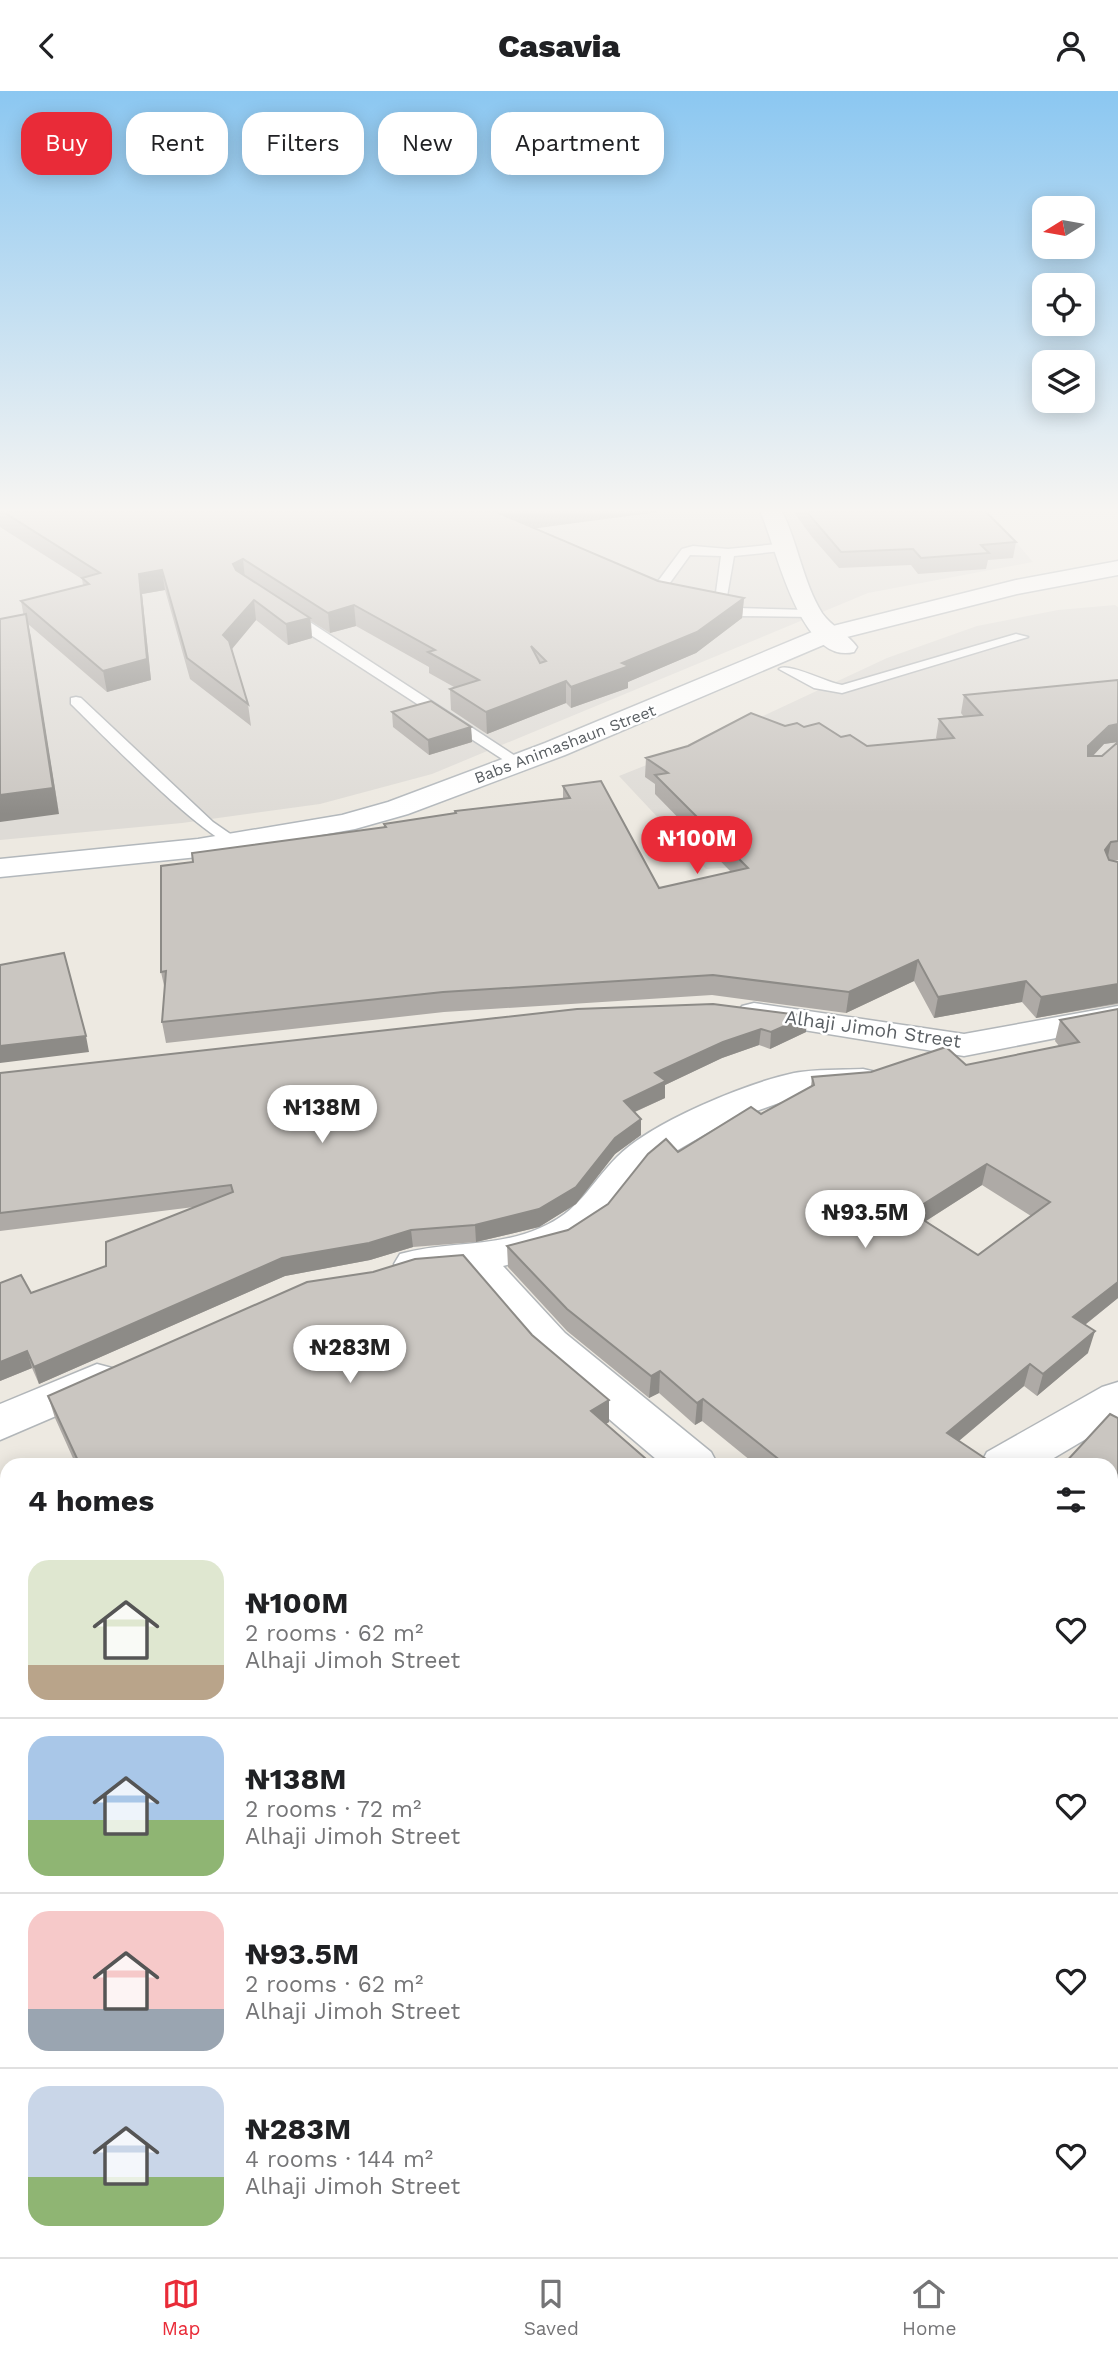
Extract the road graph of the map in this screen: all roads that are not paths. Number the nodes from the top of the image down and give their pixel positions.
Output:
1 (285, 612) edge
2 (738, 612) edge
3 (932, 612) edge
4 (987, 612) edge
5 (808, 614) joint
6 (1021, 637) dead end
7 (836, 641) junction
8 (786, 669) junction
9 (76, 701) dead end
10 (518, 763) junction
11 (233, 843) junction
12 (0, 868) edge
13 (0, 883) edge
14 (726, 1009) edge
15 (1118, 1016) edge
16 (964, 1045) junction
17 (476, 1259) junction
18 (375, 1277) edge
19 (125, 1368) edge
20 (1118, 1399) edge
21 (0, 1423) edge
22 (687, 1458) edge
23 (1015, 1458) edge

1 - 10 lane
2 - 5 lane
3 - 7 main road, Babs Animashaun Street
4 - 7 main road, Babs Animashaun Street
5 - 7 main road
6 - 8 lane
7 - 8 main road, Babs Animashaun Street
7 - 10 main road, Babs Animashaun Street
8 - 13 main road, Babs Animashaun Street
9 - 11 lane
10 - 11 main road, Babs Animashaun Street
11 - 12 main road, Babs Animashaun Street
14 - 16 main road, Alhaji Jimoh Street
15 - 16 main road, Alhaji Jimoh Street
16 - 17 main road
17 - 18 main road
17 - 22 main road
19 - 21 main road
20 - 23 main road

